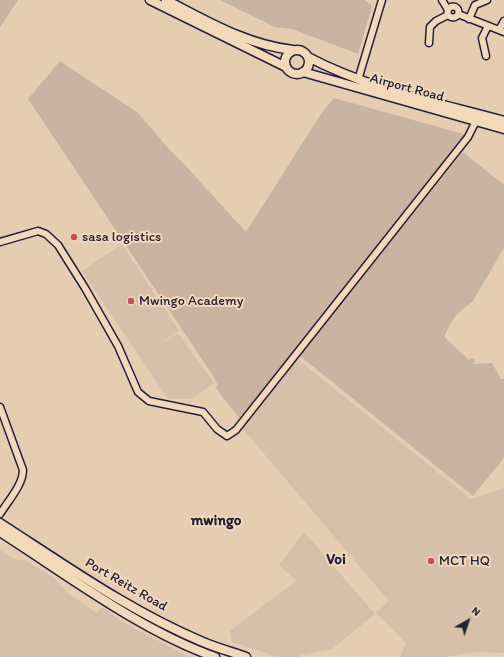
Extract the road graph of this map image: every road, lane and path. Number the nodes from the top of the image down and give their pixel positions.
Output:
1 (150, 0) edge
2 (166, 0) edge
3 (382, 0) edge
4 (442, 0) edge
5 (487, 0) edge
6 (448, 13) junction
7 (469, 19) junction
8 (504, 21) edge
9 (488, 26) junction
10 (501, 31) edge
11 (429, 44) dead end
12 (293, 50) junction
13 (486, 56) dead end
14 (308, 57) junction
15 (286, 67) junction
16 (303, 72) junction
17 (358, 80) junction
18 (476, 121) junction
19 (504, 121) edge
20 (504, 129) edge
21 (0, 242) edge
22 (0, 407) edge
23 (0, 514) edge
24 (0, 522) edge
25 (0, 532) edge
26 (215, 657) edge
27 (246, 657) edge

1 - 15 main road
2 - 12 main road
3 - 17 street
4 - 6 street
5 - 7 street
6 - 7 street
6 - 11 street
7 - 9 street
8 - 10 street
9 - 10 street
9 - 13 street
12 - 14 main road
12 - 15 main road
14 - 16 main road
14 - 17 main road, Airport Road
15 - 16 main road
16 - 18 main road, Airport Road
17 - 19 main road, Airport Road
18 - 20 main road, Airport Road
18 - 21 street
22 - 23 street
24 - 27 main road, Port Reitz Road
25 - 26 main road

